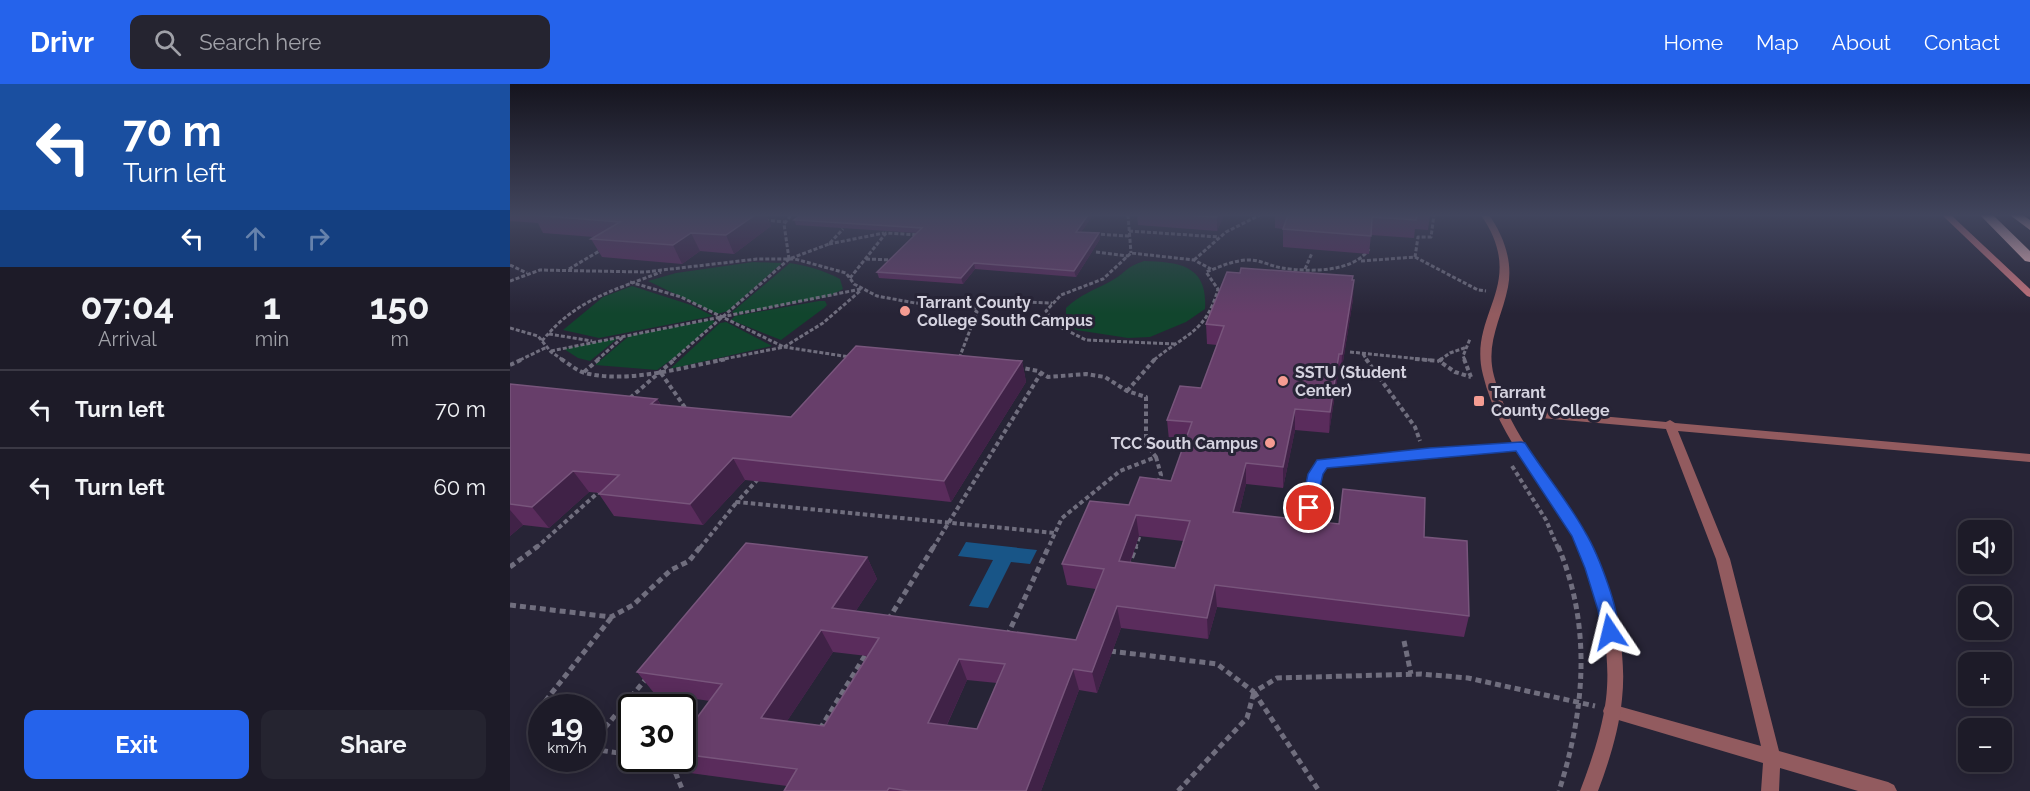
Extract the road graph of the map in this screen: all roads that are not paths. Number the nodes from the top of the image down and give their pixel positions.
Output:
1 (1502, 248) edge
2 (1981, 248) edge
3 (2030, 294) edge
4 (1501, 411) junction
5 (1670, 424) junction
6 (1521, 446) junction
7 (2030, 458) edge
8 (1309, 508) dead end
9 (1611, 711) junction
10 (1772, 757) junction
11 (1589, 791) edge
12 (1770, 791) edge
13 (1888, 791) edge

1 - 4 street
2 - 3 main road
4 - 5 street
4 - 6 street
5 - 7 street
5 - 10 street
6 - 8 street
6 - 9 street
9 - 10 street
9 - 11 street
10 - 12 street
10 - 13 street

